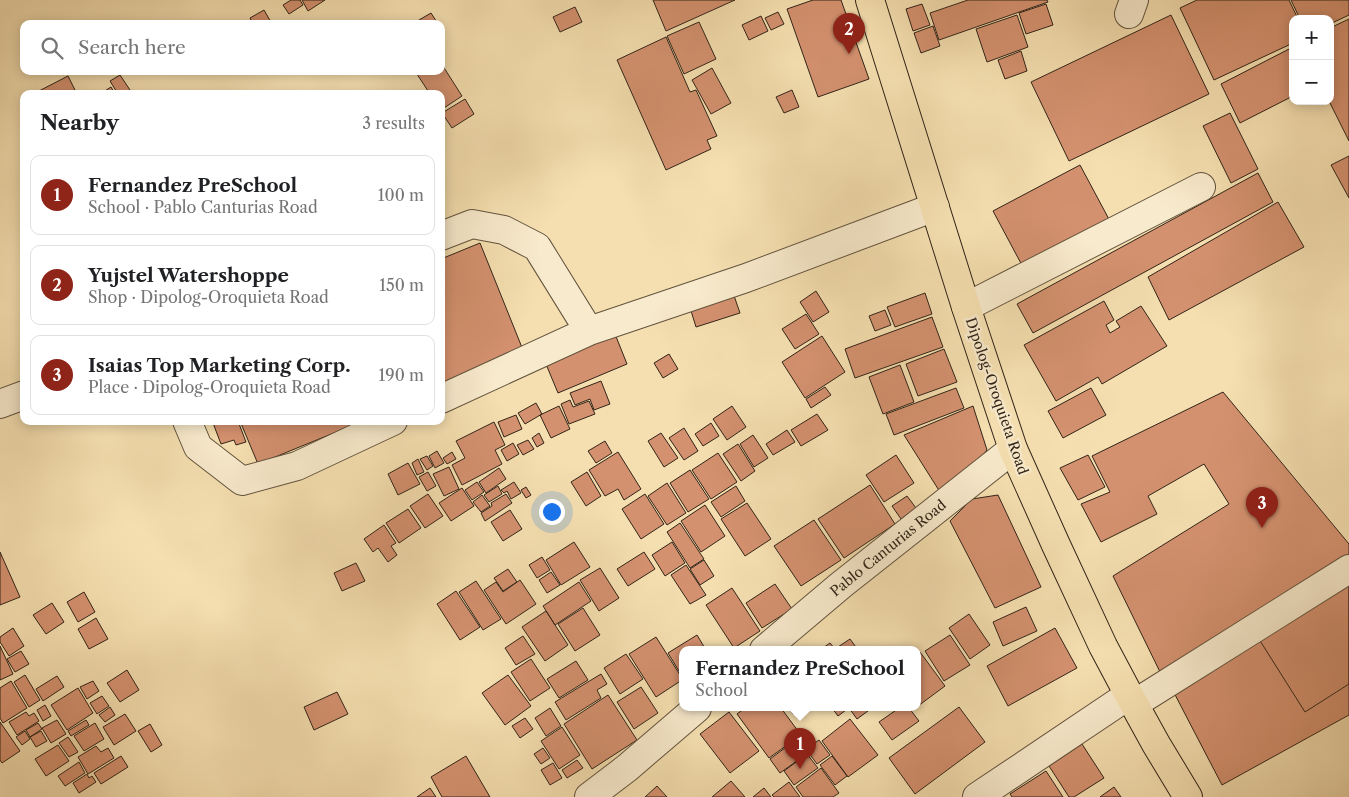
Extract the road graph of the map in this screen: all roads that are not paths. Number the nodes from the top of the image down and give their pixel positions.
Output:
1 (870, 0) edge
2 (1200, 187) dead end
3 (935, 207) junction
4 (445, 234) edge
5 (966, 307) junction
6 (589, 331) junction
7 (20, 396) edge
8 (445, 397) edge
9 (0, 404) edge
10 (190, 425) edge
11 (384, 425) edge
12 (1013, 449) junction
13 (1349, 569) edge
14 (769, 646) edge
15 (1131, 700) junction
16 (694, 711) edge
17 (589, 797) edge
18 (976, 797) edge
19 (1188, 797) edge

1 - 3 main road, Dipolog-Oroquieta Road
2 - 5 street
3 - 5 main road, Dipolog-Oroquieta Road
3 - 6 street
4 - 6 street
5 - 12 main road, Dipolog-Oroquieta Road
6 - 8 street
7 - 9 street
10 - 11 street
12 - 14 street, Pablo Canturias Road
12 - 15 main road, Dipolog-Oroquieta Road
13 - 15 street
15 - 18 street
15 - 19 main road, Dipolog-Oroquieta Road
16 - 17 street

